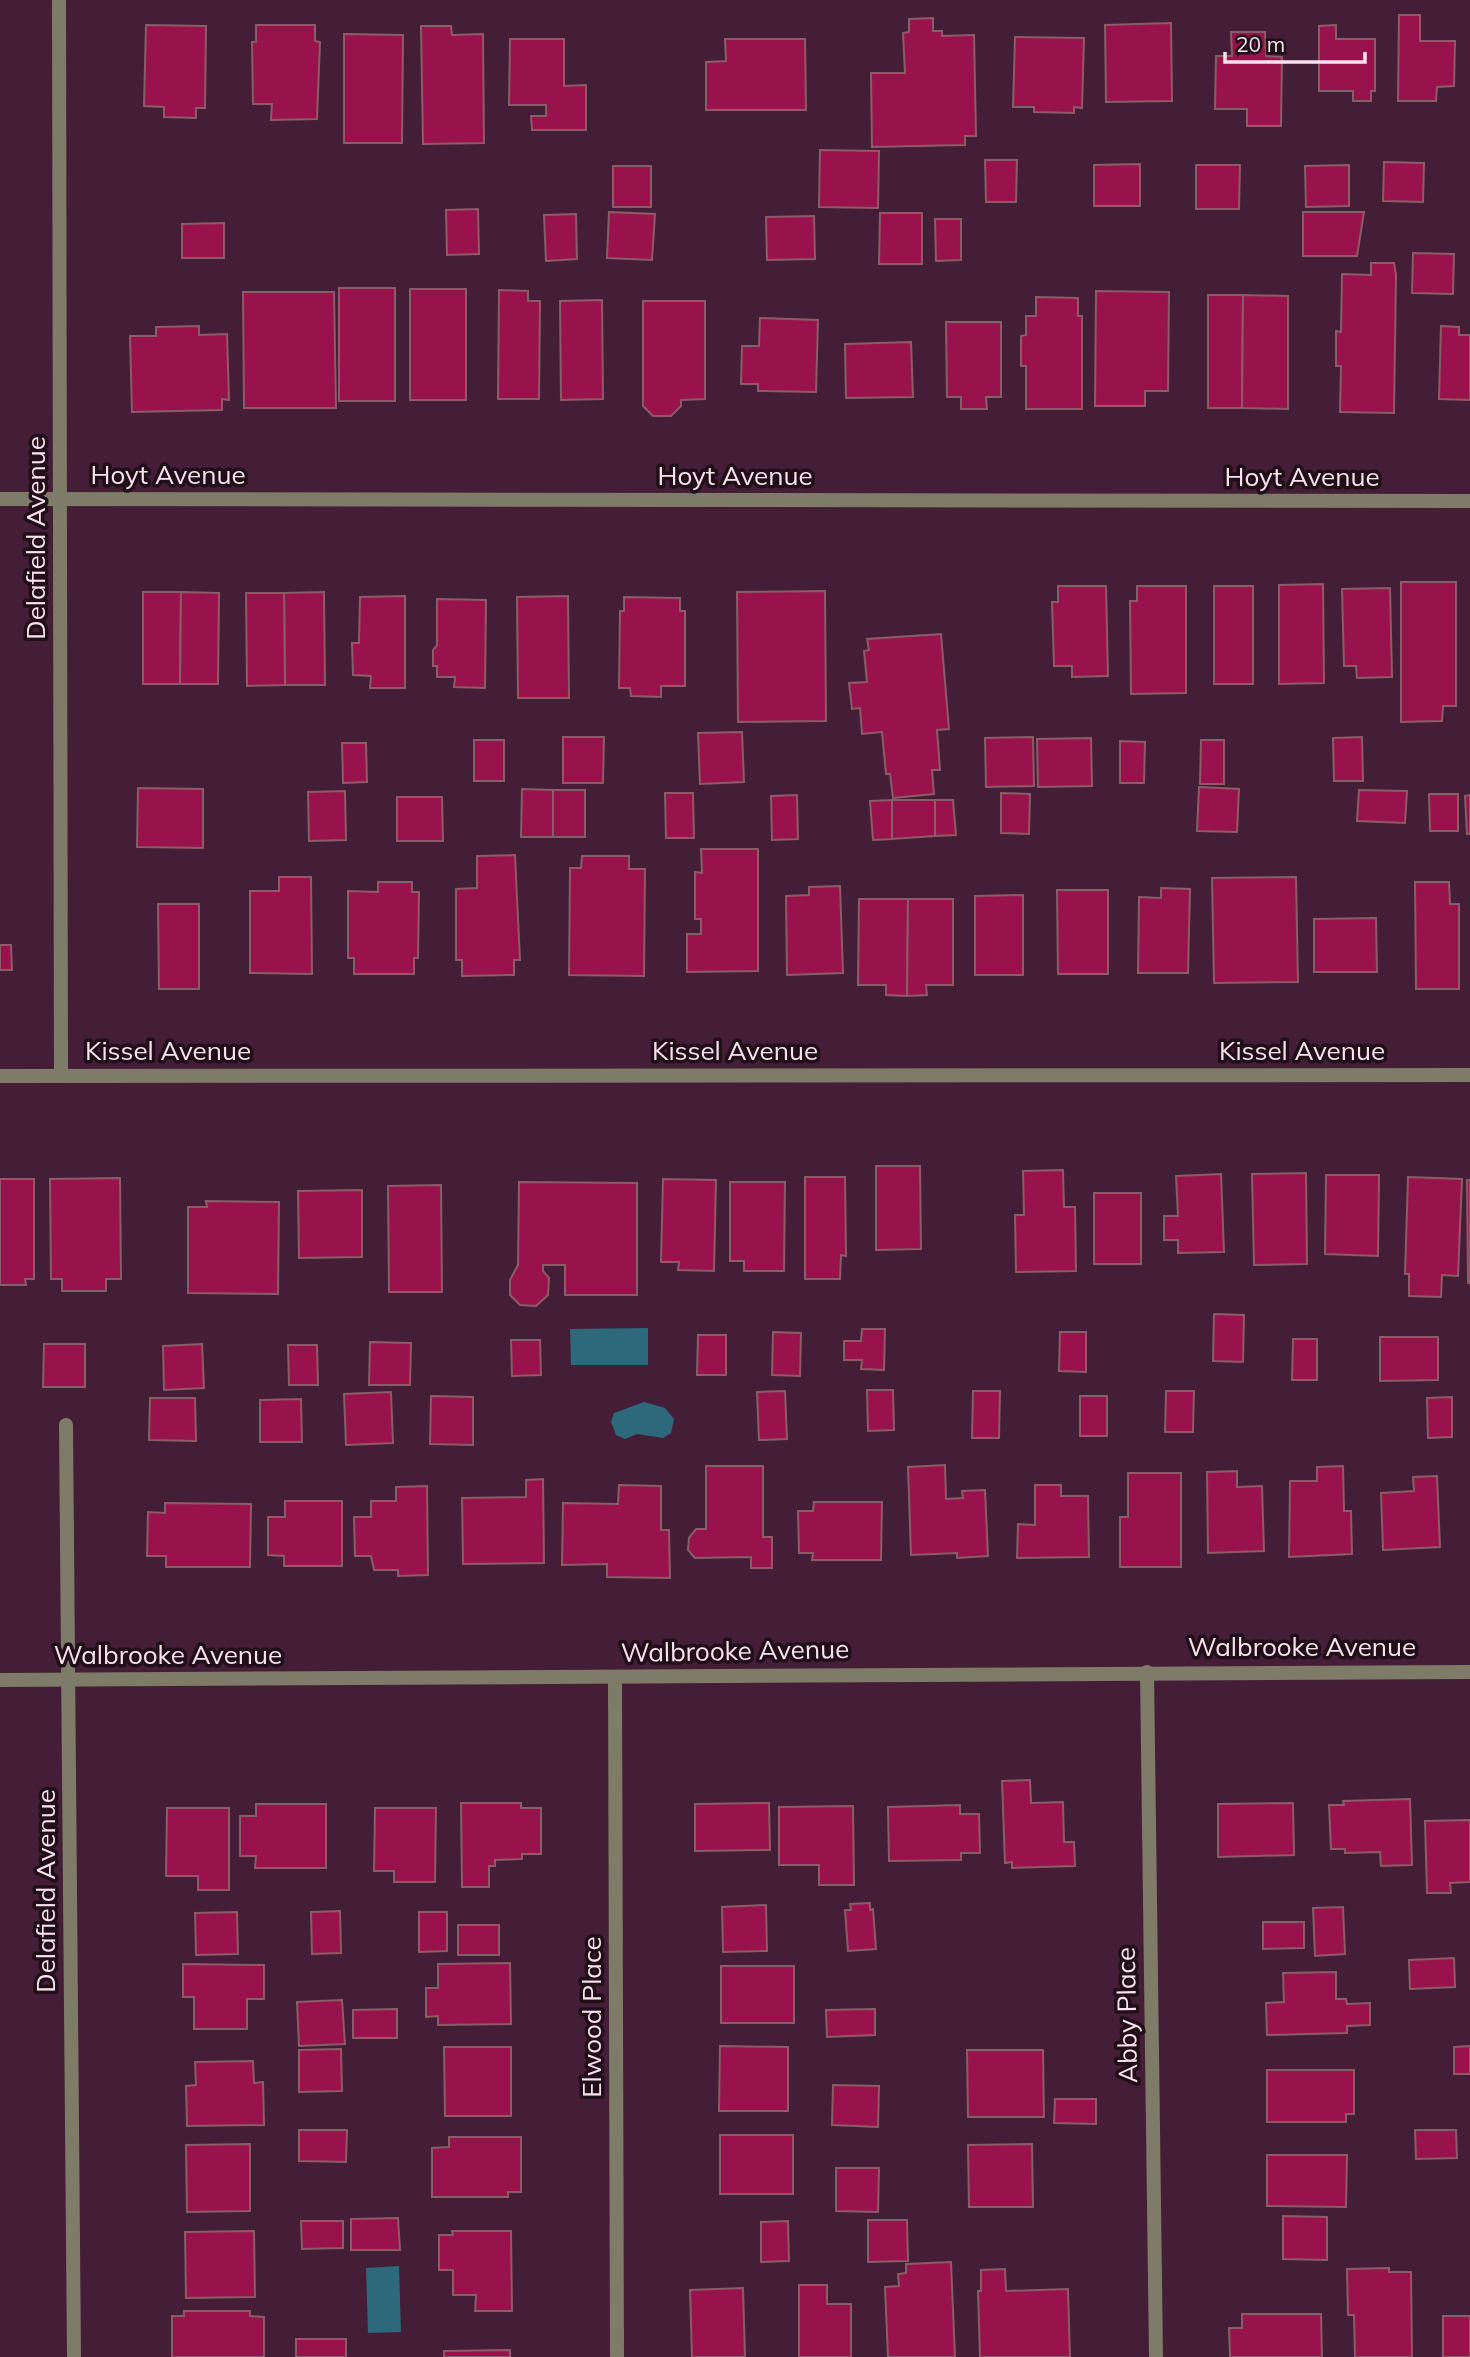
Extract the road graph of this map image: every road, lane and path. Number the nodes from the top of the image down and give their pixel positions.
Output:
1 (59, 0) edge
2 (0, 499) edge
3 (60, 499) junction
4 (1470, 501) edge
5 (1470, 1075) edge
6 (0, 1076) edge
7 (61, 1076) junction
8 (66, 1425) dead end
9 (1147, 1672) junction
10 (1470, 1672) edge
11 (615, 1677) junction
12 (0, 1680) edge
13 (69, 1680) junction
14 (74, 2357) edge
15 (617, 2357) edge
16 (1156, 2357) edge

1 - 3 street, Delafield Avenue
2 - 3 street, Hoyt Avenue
3 - 4 street, Hoyt Avenue
3 - 7 street, Delafield Avenue
5 - 7 street, Kissel Avenue
6 - 7 street, Kissel Avenue
8 - 13 street, Delafield Avenue
9 - 10 street, Walbrooke Avenue
9 - 11 street, Walbrooke Avenue
9 - 16 street, Abby Place
11 - 13 street, Walbrooke Avenue
11 - 15 street, Elwood Place
12 - 13 street, Walbrooke Avenue
13 - 14 street, Delafield Avenue

